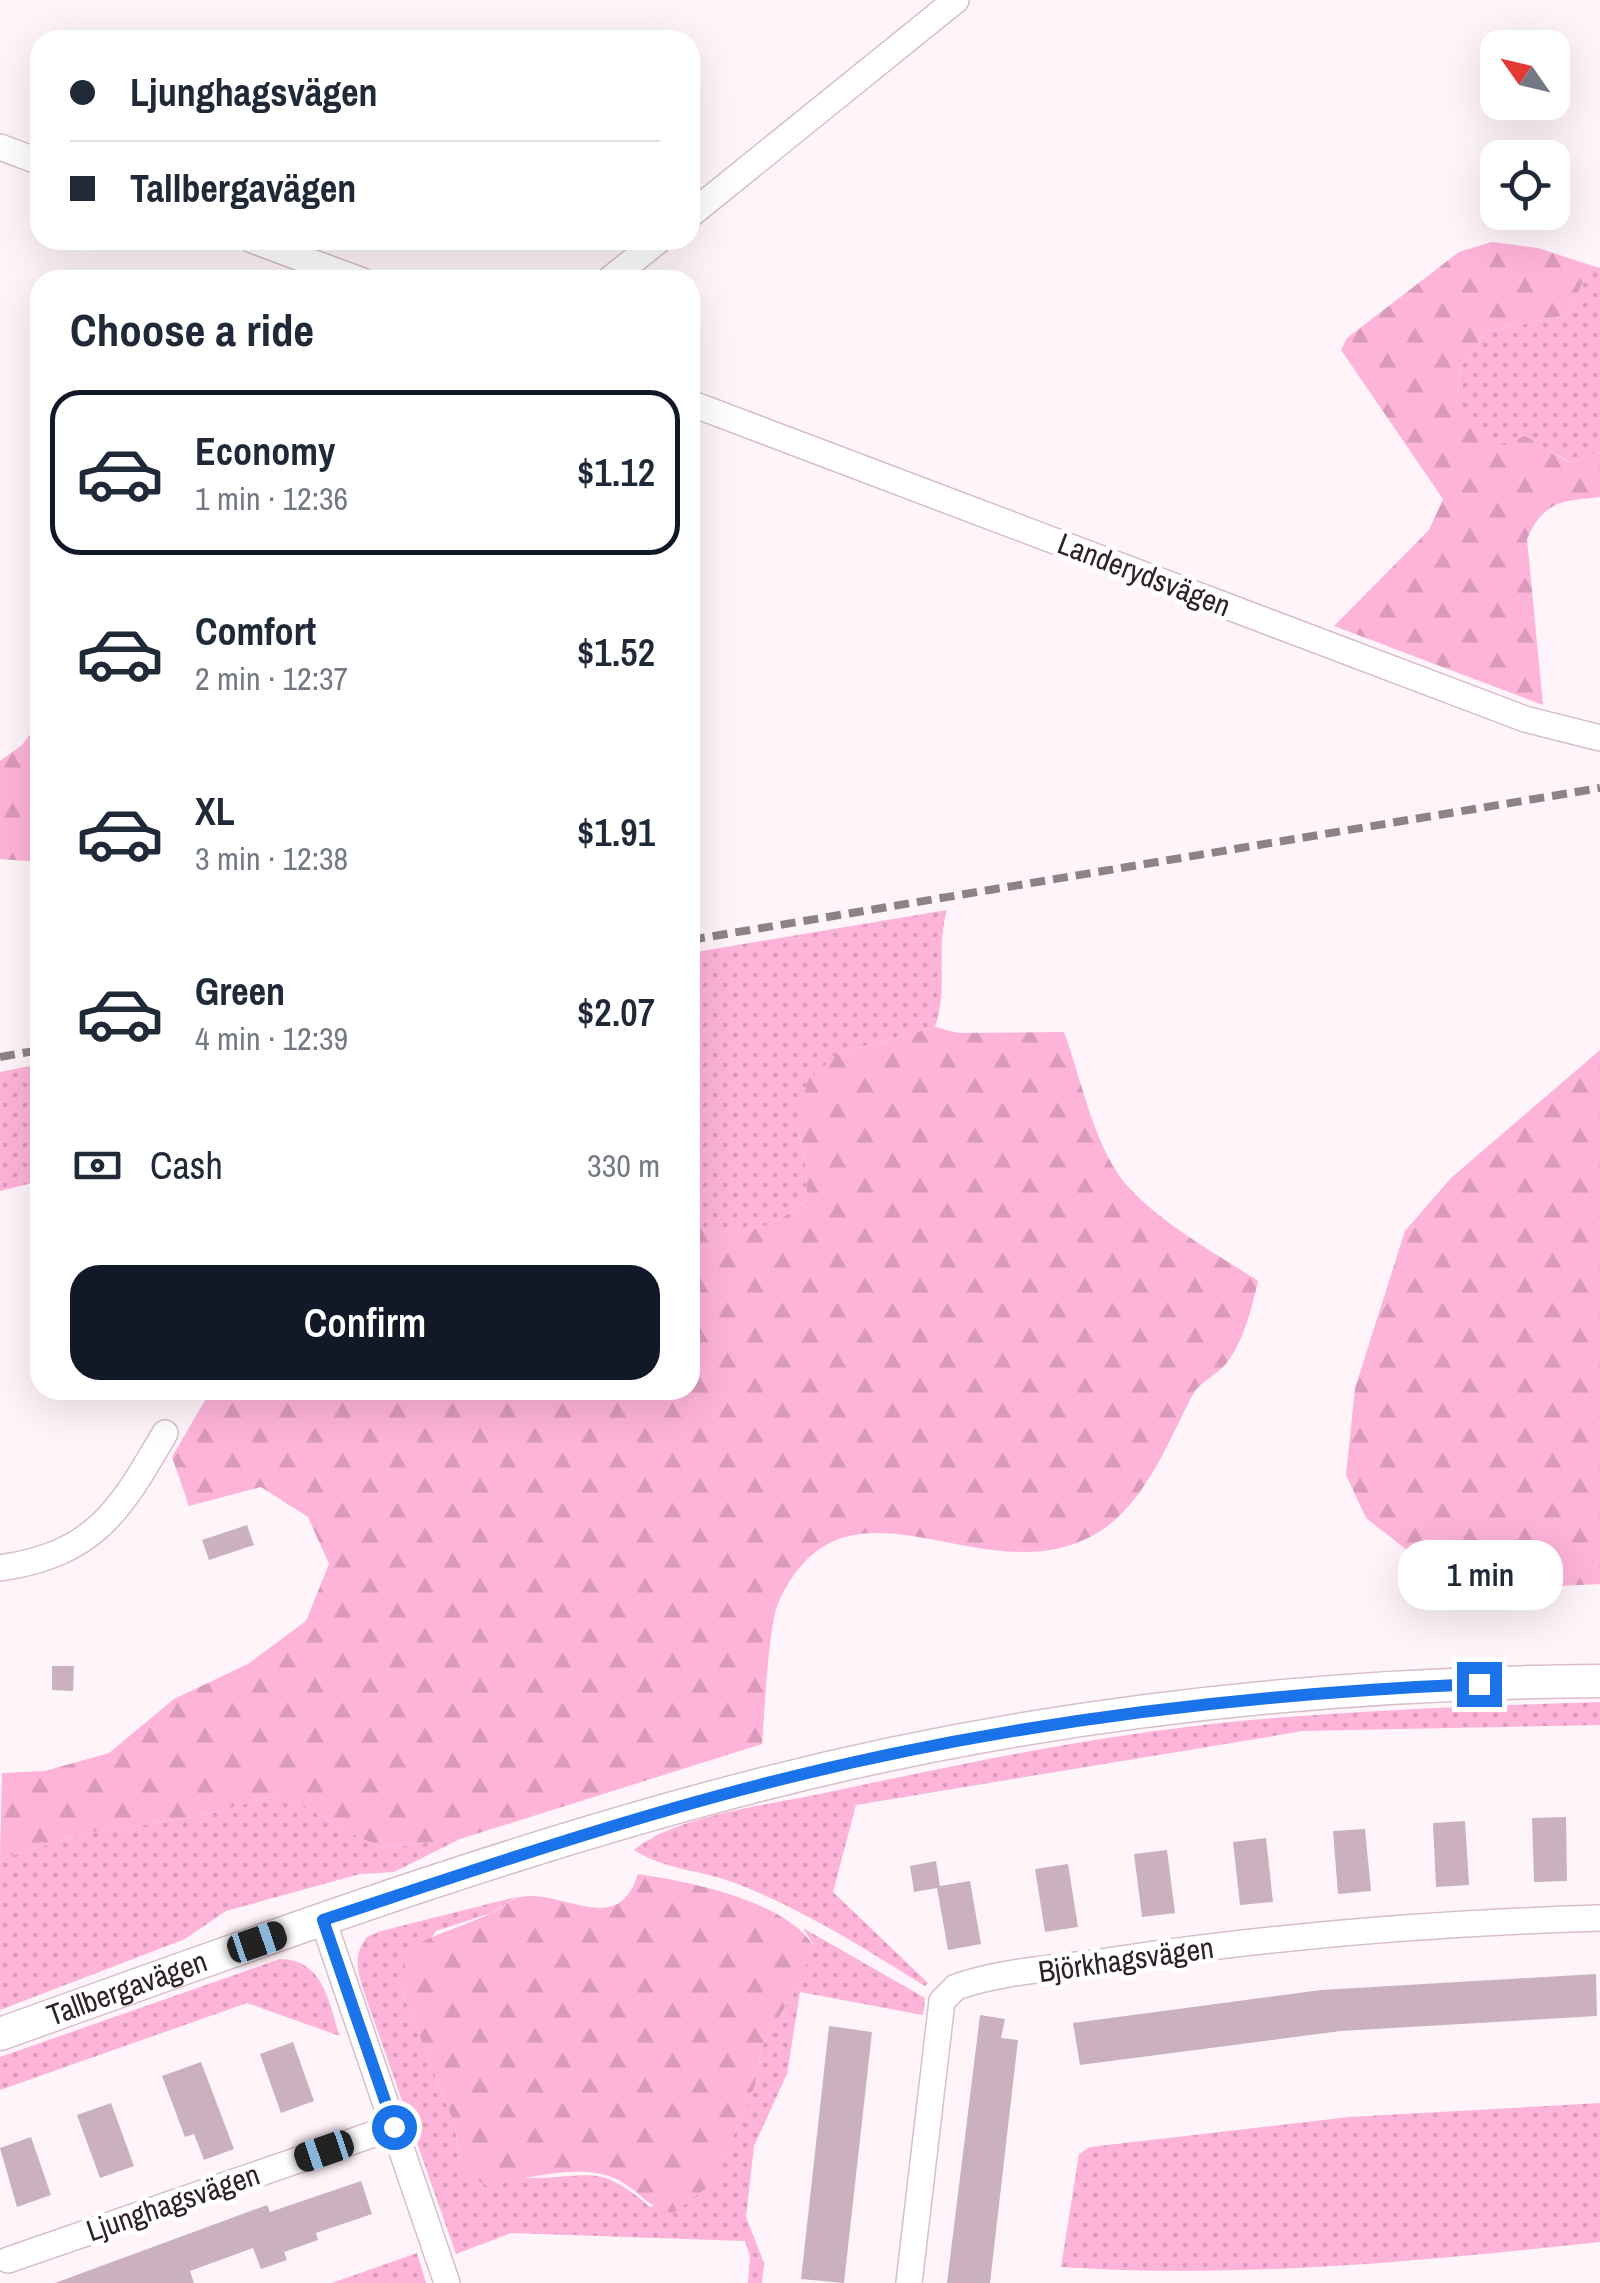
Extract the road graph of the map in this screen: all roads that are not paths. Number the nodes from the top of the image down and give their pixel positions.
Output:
1 (956, 0) edge
2 (0, 147) edge
3 (30, 158) edge
4 (700, 207) edge
5 (279, 250) edge
6 (646, 250) edge
7 (333, 270) edge
8 (622, 270) edge
9 (700, 407) edge
10 (1600, 738) edge
11 (165, 1433) dead end
12 (0, 1568) edge
13 (1600, 1681) edge
14 (1600, 1918) edge
15 (323, 1920) junction
16 (0, 2034) edge
17 (394, 2127) junction
18 (8, 2260) dead end
19 (447, 2283) edge
20 (909, 2283) edge

1 - 4 street
2 - 3 street
5 - 7 street
6 - 8 street
9 - 10 street, Landerydsvägen
11 - 12 street
13 - 15 street, Tallbergavägen
14 - 20 street, Björkhagsvägen
15 - 16 street, Tallbergavägen
15 - 17 street
17 - 18 street, Ljunghagsvägen
17 - 19 street

